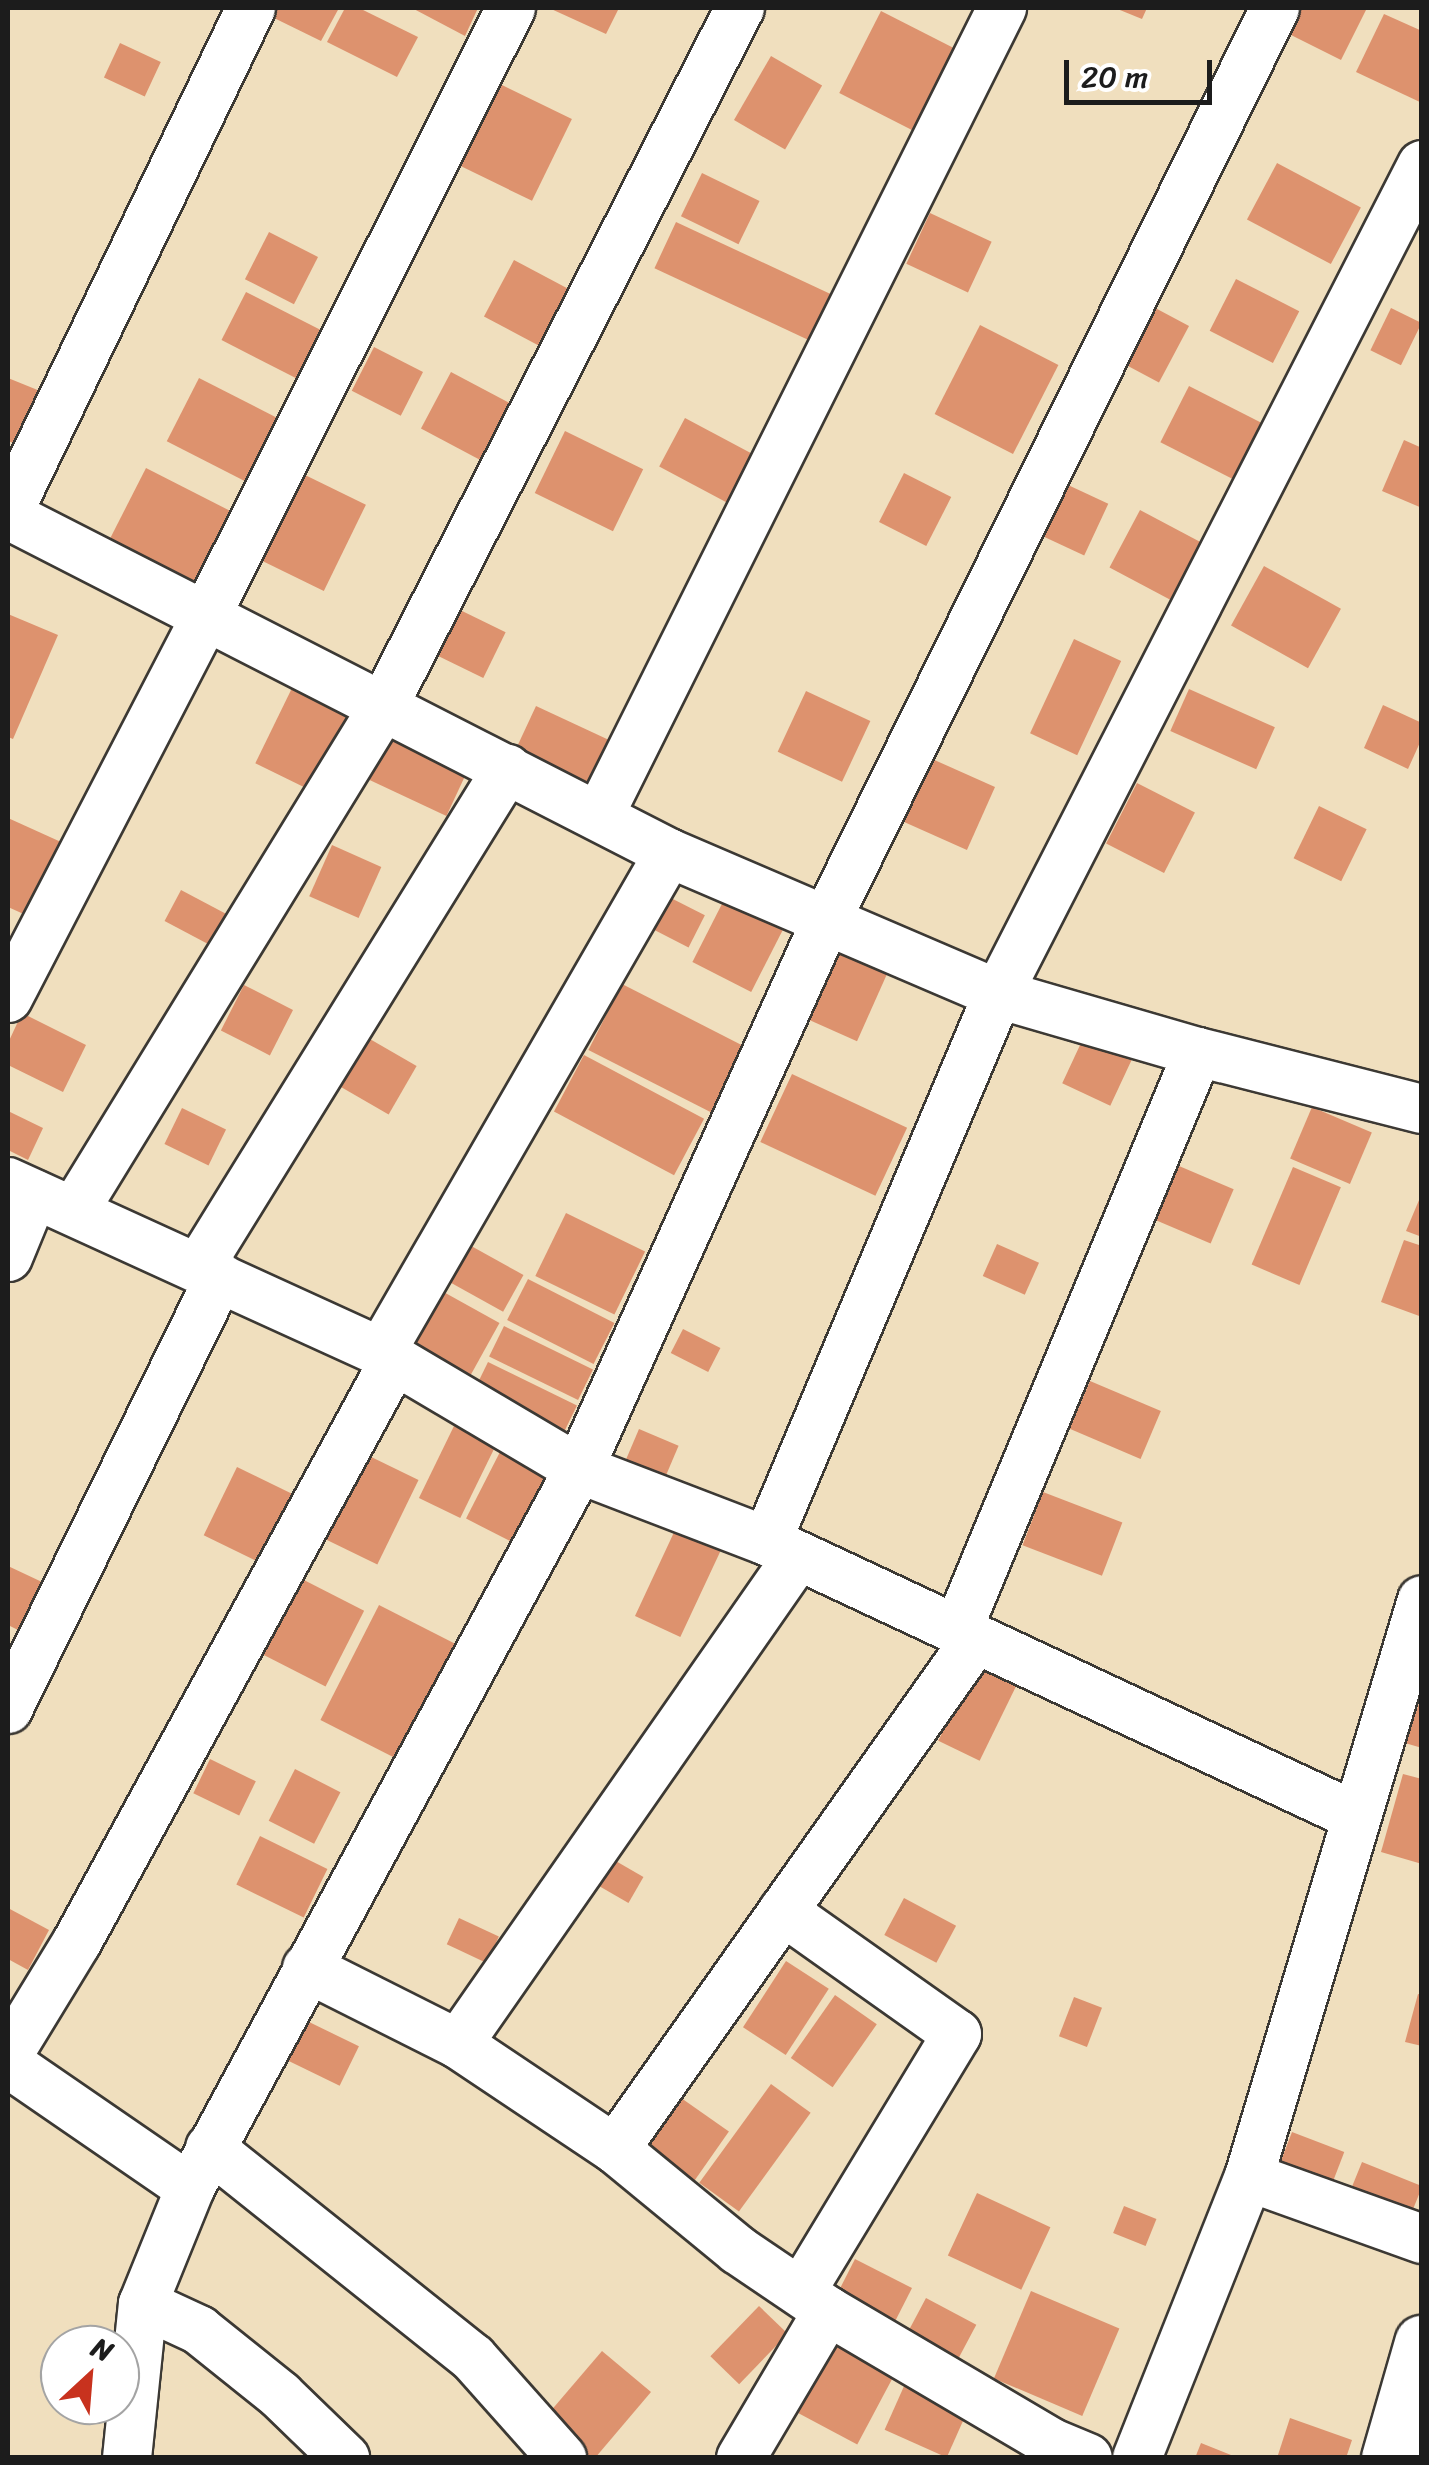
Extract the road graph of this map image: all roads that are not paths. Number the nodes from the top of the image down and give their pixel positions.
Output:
1 (251, 8) edge
2 (511, 8) edge
3 (740, 8) edge
4 (1002, 8) edge
5 (1275, 8) edge
6 (1422, 165) edge
7 (8, 514) edge
8 (206, 616) junction
9 (382, 709) junction
10 (507, 769) junction
11 (600, 814) junction
12 (669, 853) junction
13 (826, 921) junction
14 (998, 994) junction
15 (8, 998) edge
16 (1198, 1052) junction
17 (1422, 1109) edge
18 (39, 1196) edge
19 (8, 1258) edge
20 (210, 1272) junction
21 (388, 1356) junction
22 (579, 1469) junction
23 (783, 1549) junction
24 (1422, 1600) edge
25 (966, 1634) junction
26 (8, 1709) edge
27 (1357, 1818) junction
28 (783, 1910) junction
29 (307, 1968) junction
30 (458, 2044) junction
31 (8, 2055) edge
32 (8, 2063) edge
33 (615, 2149) junction
34 (200, 2168) junction
35 (1249, 2177) junction
36 (1422, 2239) edge
37 (814, 2302) junction
38 (143, 2304) junction
39 (1422, 2343) edge
40 (1059, 2452) edge
41 (127, 2458) edge
42 (345, 2458) edge
43 (562, 2458) edge
44 (742, 2458) edge
45 (1137, 2458) edge
46 (1389, 2458) edge

1 - 7 street
2 - 8 street
3 - 9 street
4 - 11 street
5 - 13 street
6 - 14 street
7 - 8 street
8 - 9 street
8 - 15 street
9 - 10 street
9 - 18 street
10 - 11 street
10 - 20 street
11 - 12 street
12 - 13 street
12 - 21 street
13 - 14 street
13 - 22 street
14 - 16 street
14 - 23 street
16 - 17 street
16 - 25 street
18 - 19 street
18 - 20 street
20 - 21 street
20 - 26 street
21 - 22 street
21 - 31 street
22 - 23 street
22 - 29 street
23 - 25 street
23 - 30 street
24 - 27 street
25 - 27 street
25 - 28 street
27 - 35 street
28 - 33 street
28 - 37 street
29 - 30 street
29 - 34 street
30 - 33 street
32 - 34 street
33 - 37 street
34 - 38 street
34 - 43 street
35 - 36 street
35 - 45 street
37 - 40 street
37 - 44 street
38 - 41 street
38 - 42 street
39 - 46 street

